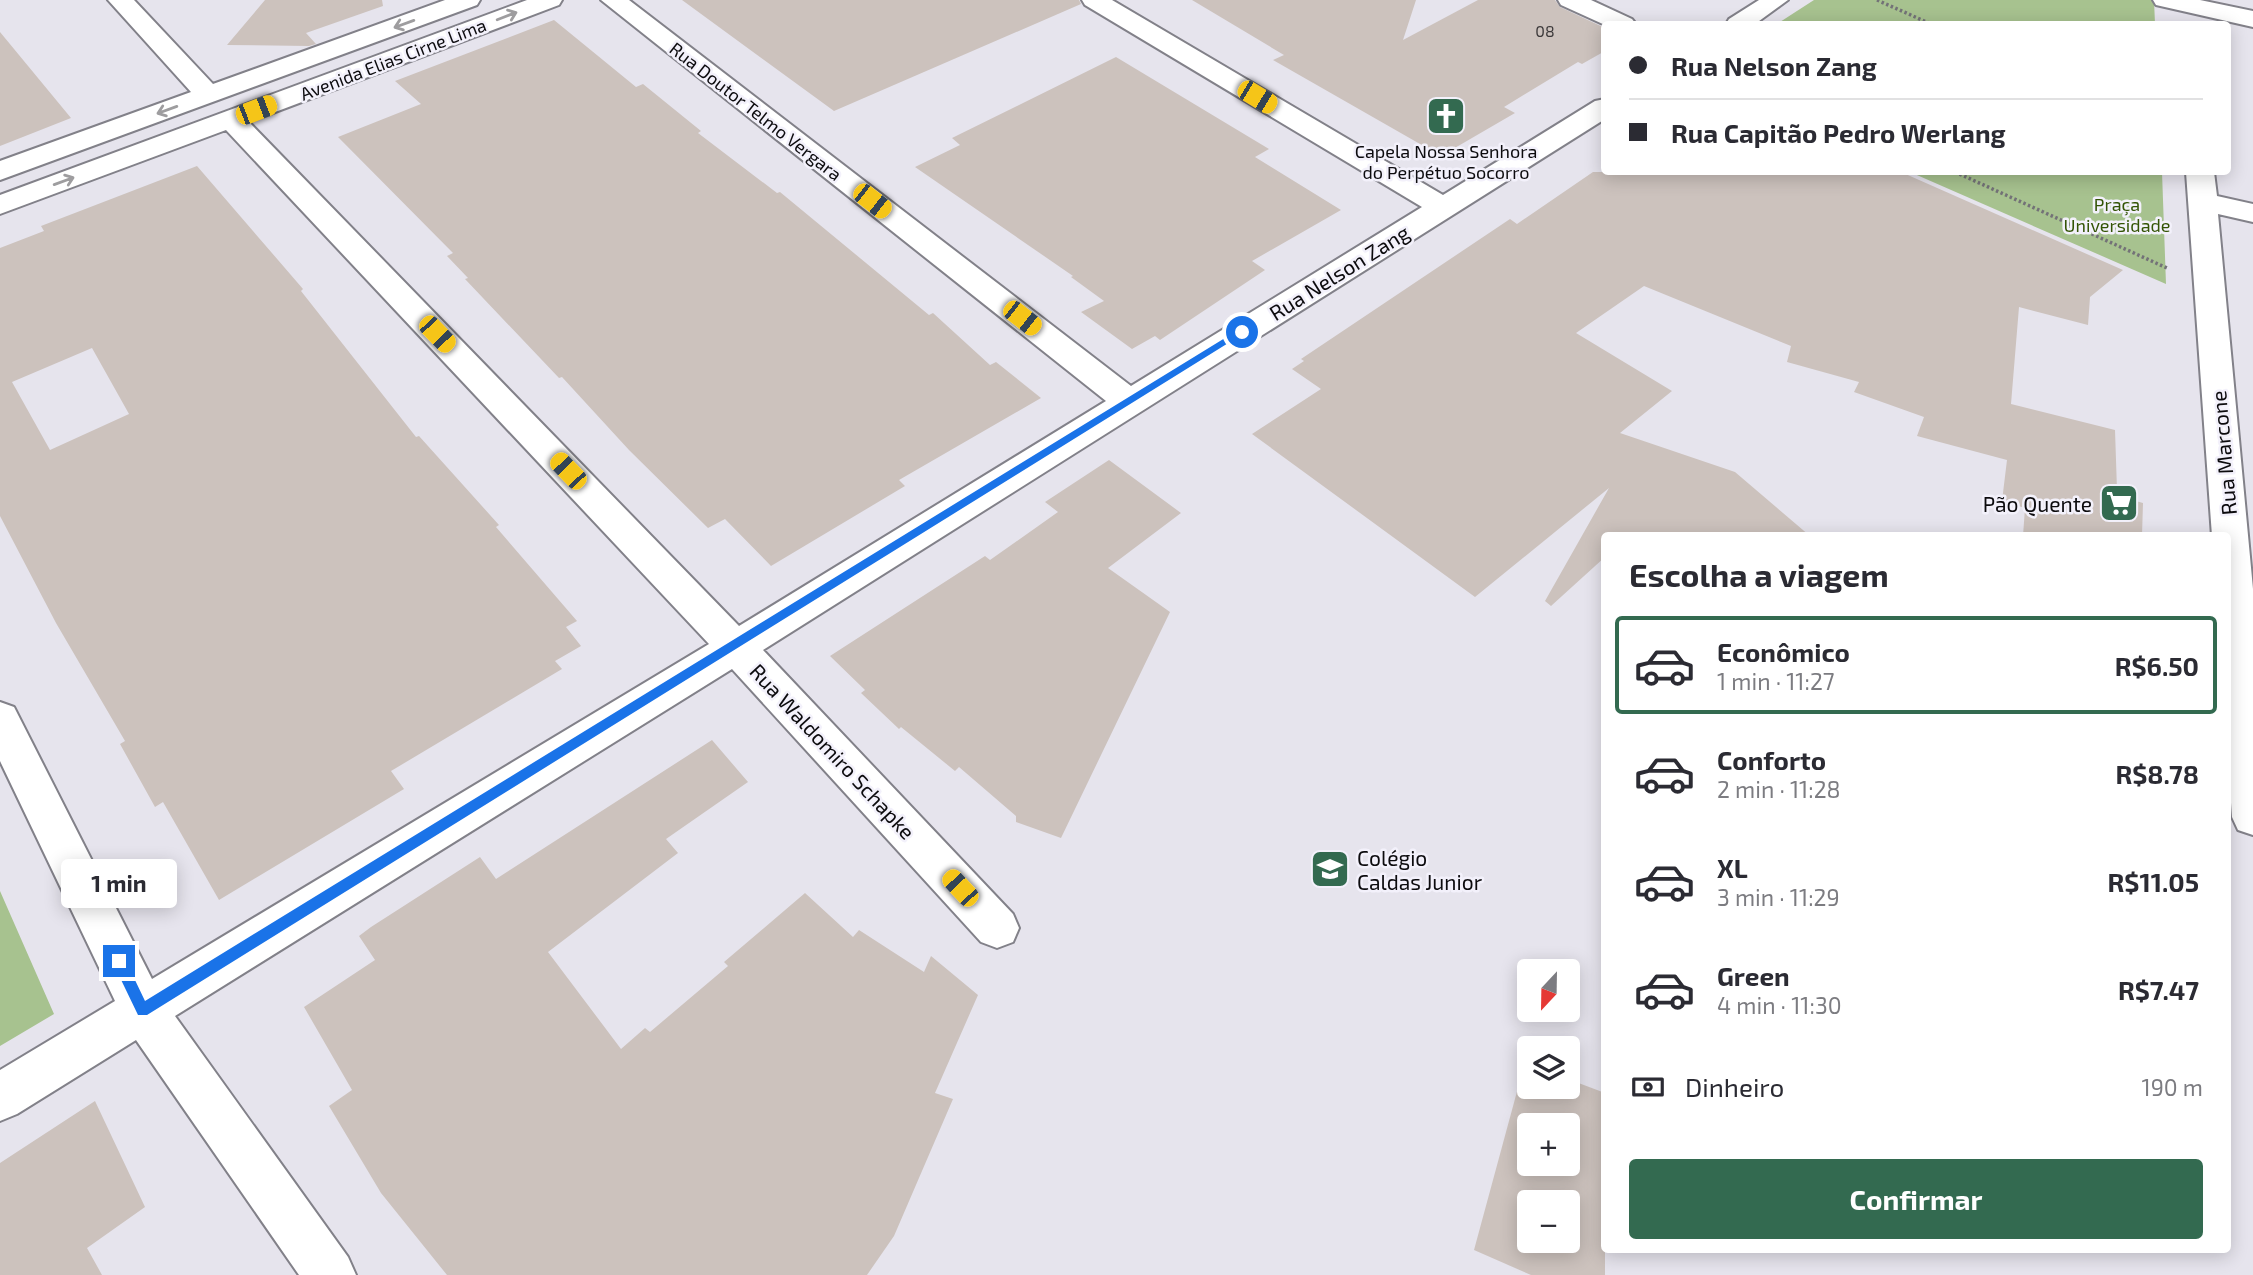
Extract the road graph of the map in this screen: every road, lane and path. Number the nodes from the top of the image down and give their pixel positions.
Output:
1 (120, 0) edge
2 (468, 0) edge
3 (550, 0) edge
4 (613, 0) edge
5 (1094, 0) edge
6 (1570, 0) edge
7 (1776, 0) edge
8 (1877, 0) edge
9 (2183, 8) edge
10 (2253, 19) edge
11 (1616, 21) edge
12 (1743, 21) edge
13 (1924, 21) edge
14 (220, 107) junction
15 (1601, 109) edge
16 (0, 171) edge
17 (1962, 175) edge
18 (2202, 187) edge
19 (0, 205) edge
20 (1443, 207) junction
21 (2253, 213) edge
22 (2210, 288) junction
23 (1130, 402) junction
24 (2239, 483) edge
25 (736, 646) junction
26 (0, 719) edge
27 (2253, 817) edge
28 (997, 928) dead end
29 (142, 1010) junction
30 (0, 1097) edge
31 (330, 1275) edge

1 - 14 street, Rua Waldomiro Schapke
2 -> 14 street, Avenida Elias Cirne Lima
14 -> 3 street, Avenida Elias Cirne Lima
4 - 23 street, Rua Doutor Telmo Vergara
5 - 20 street
6 - 11 street
7 - 12 street
8 - 13 path
9 - 10 street
14 -> 16 street, Avenida Elias Cirne Lima
19 -> 14 street, Avenida Elias Cirne Lima
14 - 25 street, Rua Waldomiro Schapke
15 - 20 street, Rua Nelson Zang
17 - 22 path
18 - 21 street
18 - 22 street, Rua Marcone
20 - 23 street, Rua Nelson Zang
22 - 24 street, Rua Marcone
23 - 25 street, Rua Nelson Zang
24 - 27 street, Rua Marcone
25 - 28 street, Rua Waldomiro Schapke
25 - 29 street, Rua Nelson Zang
26 - 29 street
29 - 30 street, Rua Nelson Zang
29 - 31 street

